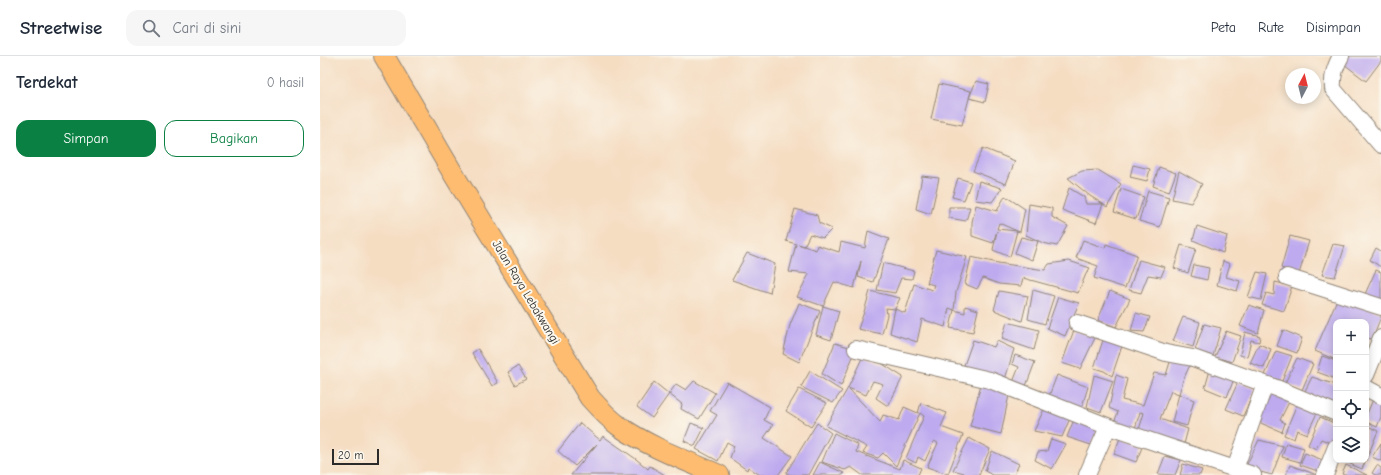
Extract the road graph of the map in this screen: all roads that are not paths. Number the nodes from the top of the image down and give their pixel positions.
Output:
1 (384, 56) edge
2 (1341, 56) edge
3 (1381, 145) edge
4 (1287, 277) dead end
5 (1381, 307) edge
6 (1077, 323) dead end
7 (1381, 338) edge
8 (856, 349) dead end
9 (1369, 368) edge
10 (1264, 384) junction
11 (1369, 390) edge
12 (1381, 396) edge
13 (1333, 412) edge
14 (1108, 427) junction
15 (1333, 455) edge
16 (1235, 469) junction
17 (719, 475) edge
18 (1087, 475) edge
19 (1253, 475) edge
20 (1325, 475) edge

1 - 17 main road, Jalan Raya Lebakwangi
2 - 3 street
4 - 5 street
6 - 10 street
7 - 9 street
8 - 14 street
10 - 13 street
10 - 16 street
11 - 12 street
14 - 16 street
14 - 18 street
15 - 20 street
16 - 19 street

